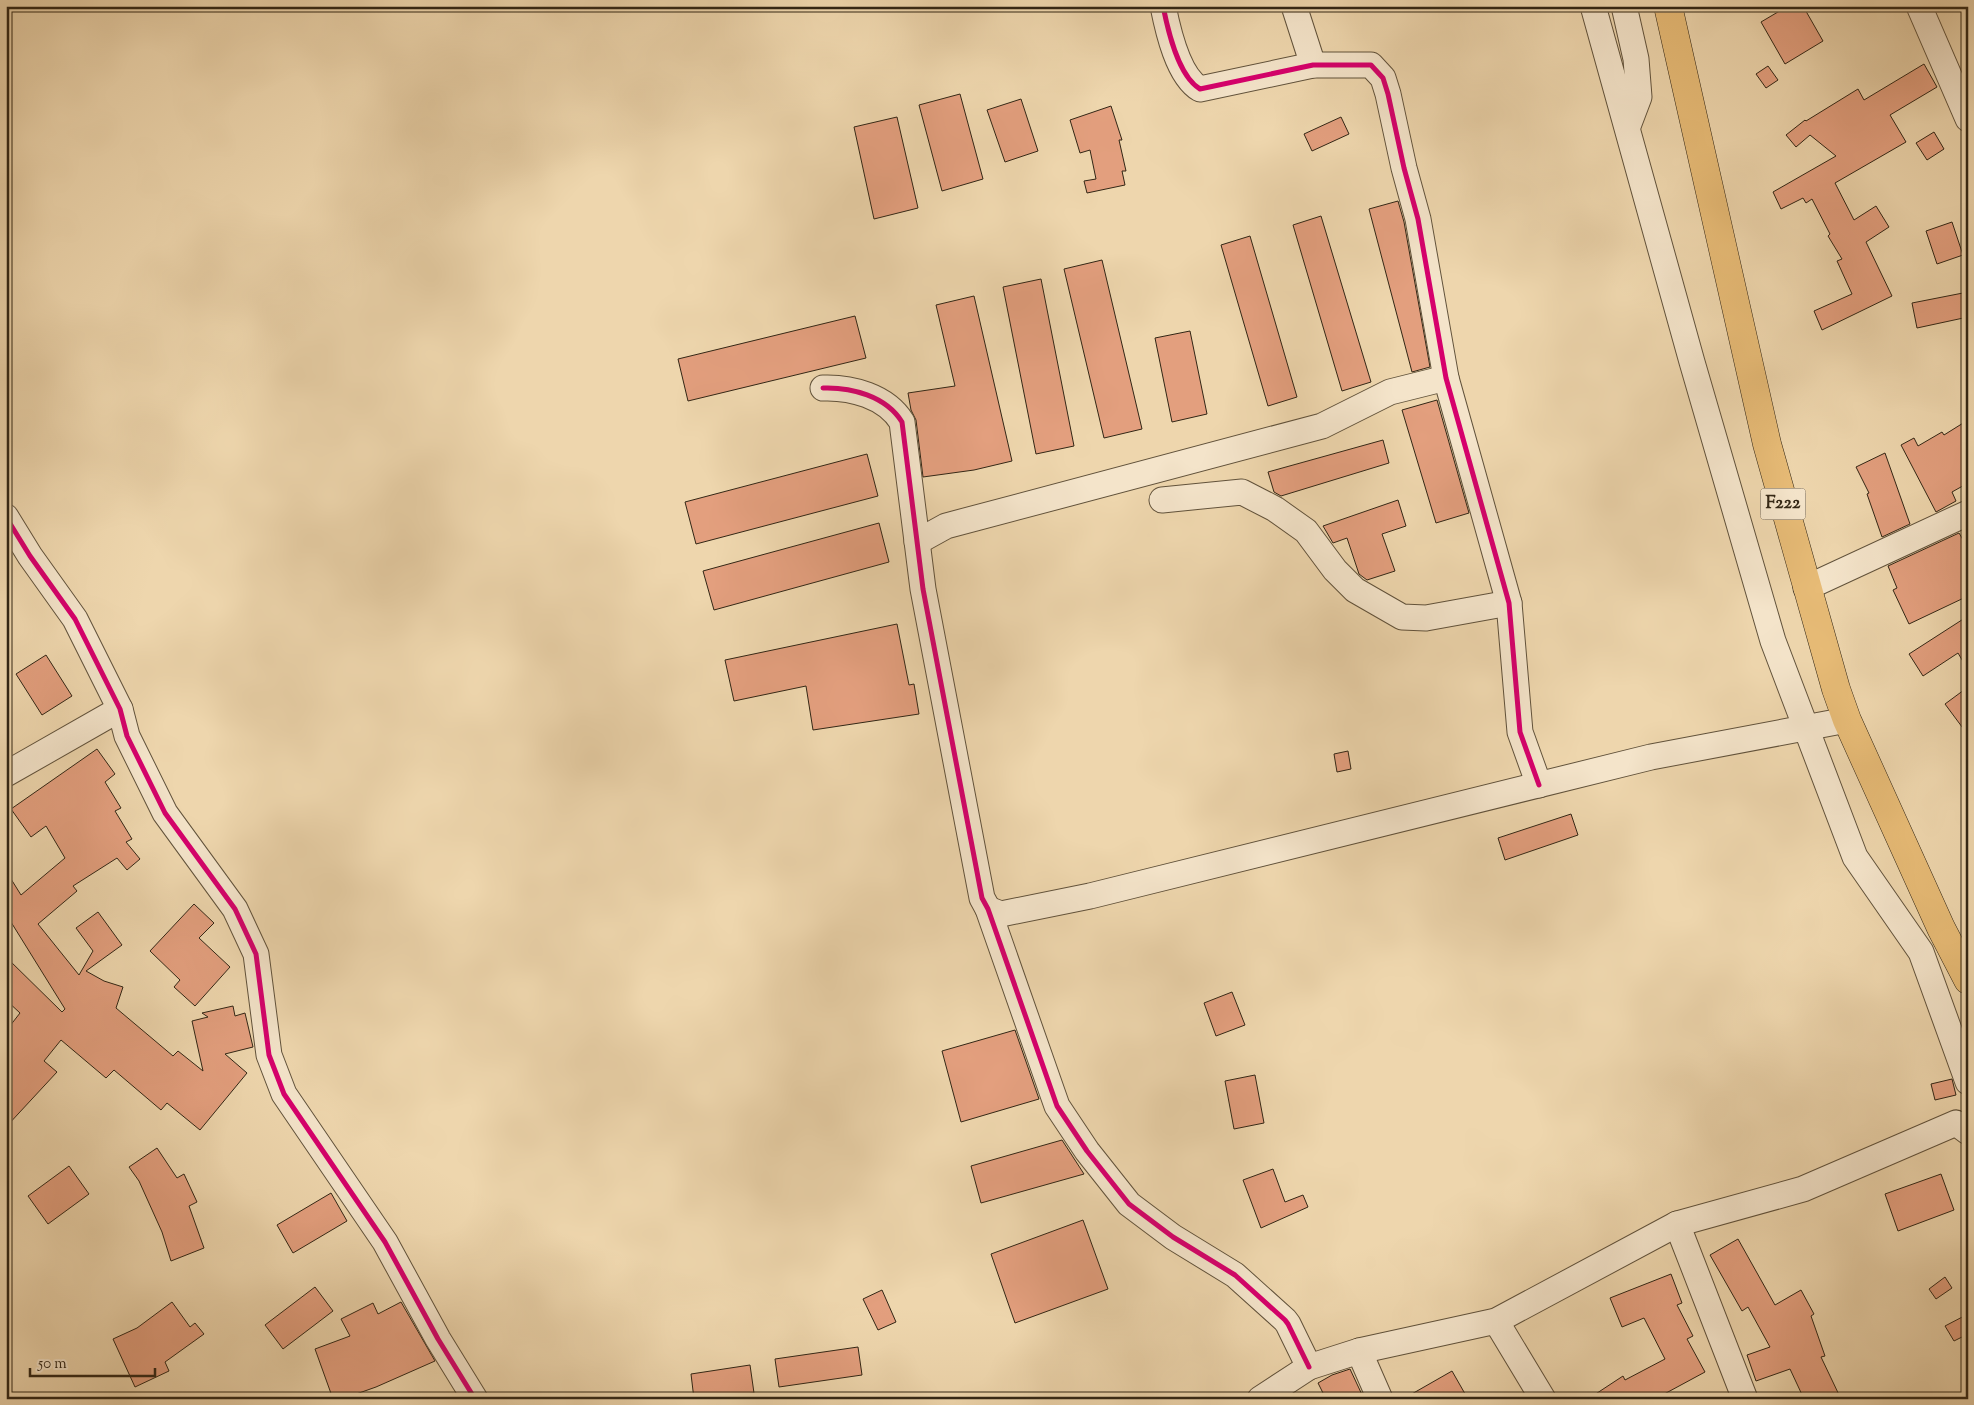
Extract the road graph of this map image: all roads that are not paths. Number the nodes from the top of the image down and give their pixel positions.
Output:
1 (1163, 6) edge
2 (1294, 6) edge
3 (1593, 6) edge
4 (1624, 6) edge
5 (1668, 6) edge
6 (1919, 6) edge
7 (1312, 65) junction
8 (1958, 67) edge
9 (1968, 119) edge
10 (1628, 126) junction
11 (1446, 378) junction
12 (823, 388) dead end
13 (1162, 500) dead end
14 (1968, 513) edge
15 (6, 517) edge
16 (916, 531) junction
17 (1806, 588) junction
18 (1509, 603) junction
19 (120, 709) junction
20 (1847, 720) junction
21 (1806, 728) junction
22 (6, 774) edge
23 (1539, 785) junction
24 (988, 909) junction
25 (1968, 980) edge
26 (1968, 1082) edge
27 (1968, 1132) edge
28 (1677, 1224) junction
29 (1496, 1321) junction
30 (1359, 1351) junction
31 (1309, 1367) junction
32 (475, 1399) edge
33 (1260, 1399) edge
34 (1380, 1399) edge
35 (1543, 1399) edge
36 (1745, 1399) edge

1 - 7 street
2 - 7 street
3 - 10 street
4 - 10 street
5 - 17 main road, F222
6 - 8 street
7 - 11 street
8 - 9 street
10 - 21 street
11 - 16 street
11 - 18 street
12 - 16 street
13 - 18 street
14 - 17 street
15 - 19 street
16 - 24 street
17 - 20 main road, F222
18 - 23 street
19 - 22 street
19 - 32 street
20 - 21 street
20 - 25 main road, F222
21 - 23 street
21 - 26 street
23 - 24 street
24 - 31 street
27 - 28 street
28 - 29 street
28 - 36 street
29 - 30 street
29 - 35 street
30 - 31 street
30 - 34 street
31 - 33 street

